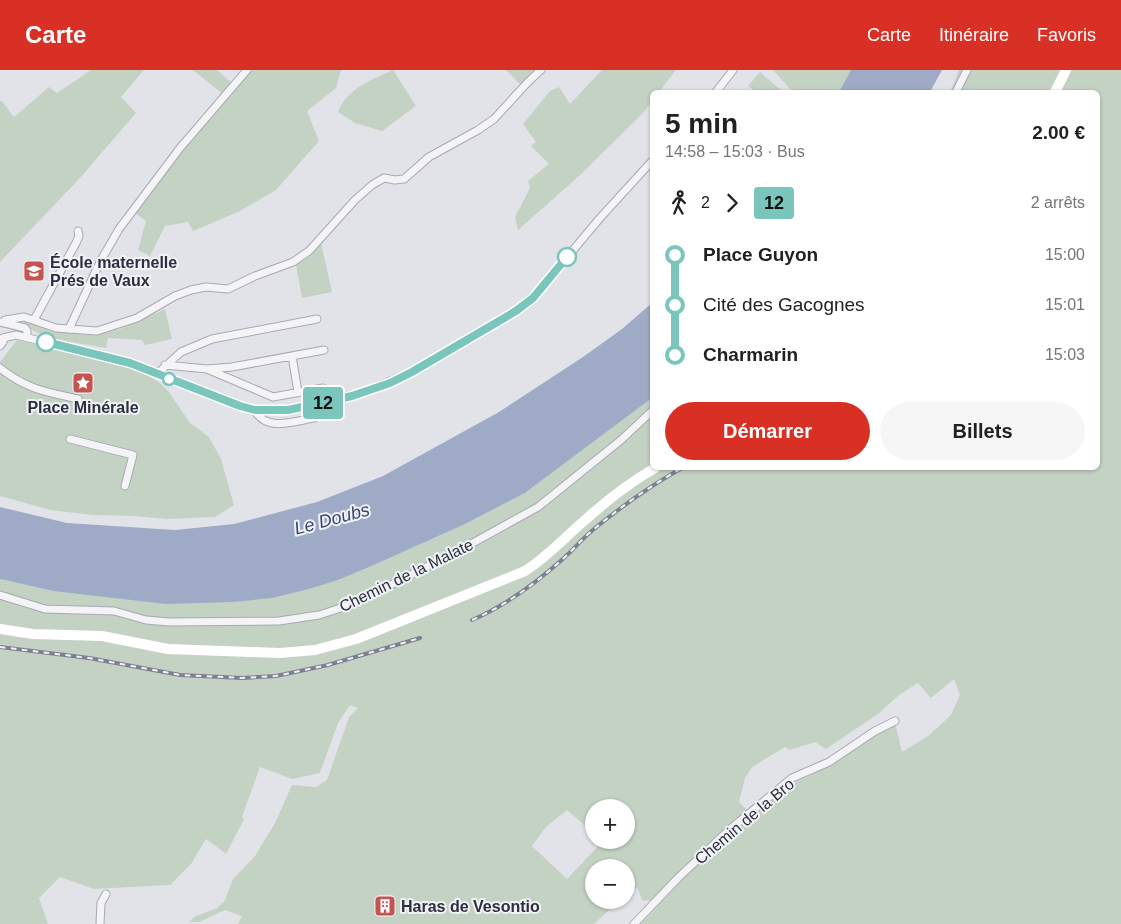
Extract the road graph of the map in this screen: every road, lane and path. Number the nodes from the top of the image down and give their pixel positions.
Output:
1 (247, 70) edge
2 (541, 70) edge
3 (733, 70) edge
4 (967, 70) edge
5 (1066, 70) edge
6 (718, 90) edge
7 (957, 90) edge
8 (1056, 90) edge
9 (650, 163) edge
10 (78, 231) dead end
11 (317, 319) dead end
12 (34, 320) junction
13 (2, 323) edge
14 (69, 329) junction
15 (2, 336) edge
16 (27, 338) junction
17 (0, 346) edge
18 (324, 350) dead end
19 (292, 356) junction
20 (165, 365) junction
21 (0, 368) edge
22 (207, 369) junction
23 (157, 374) junction
24 (323, 388) dead end
25 (298, 392) junction
26 (78, 399) dead end
27 (255, 410) junction
28 (650, 413) edge
29 (314, 418) dead end
30 (70, 439) dead end
31 (652, 470) edge
32 (125, 486) dead end
33 (0, 595) edge
34 (0, 629) edge
35 (895, 721) dead end
36 (106, 894) dead end
37 (100, 924) edge
38 (634, 924) edge

1 - 14 street
2 - 14 street
3 - 6 street
4 - 7 street
5 - 8 main road
9 - 27 street
10 - 12 street
11 - 20 street
12 - 13 street
12 - 14 street
13 - 16 street
15 - 16 street
15 - 17 street
16 - 23 street
18 - 19 street
19 - 22 street
19 - 25 street
20 - 22 street
20 - 23 street
21 - 26 street
22 - 25 street
23 - 27 street
24 - 25 street
27 - 29 street
28 - 33 street, Chemin de la Malate
30 - 32 street
31 - 34 main road
35 - 38 street, Chemin de la Bro
36 - 37 street

